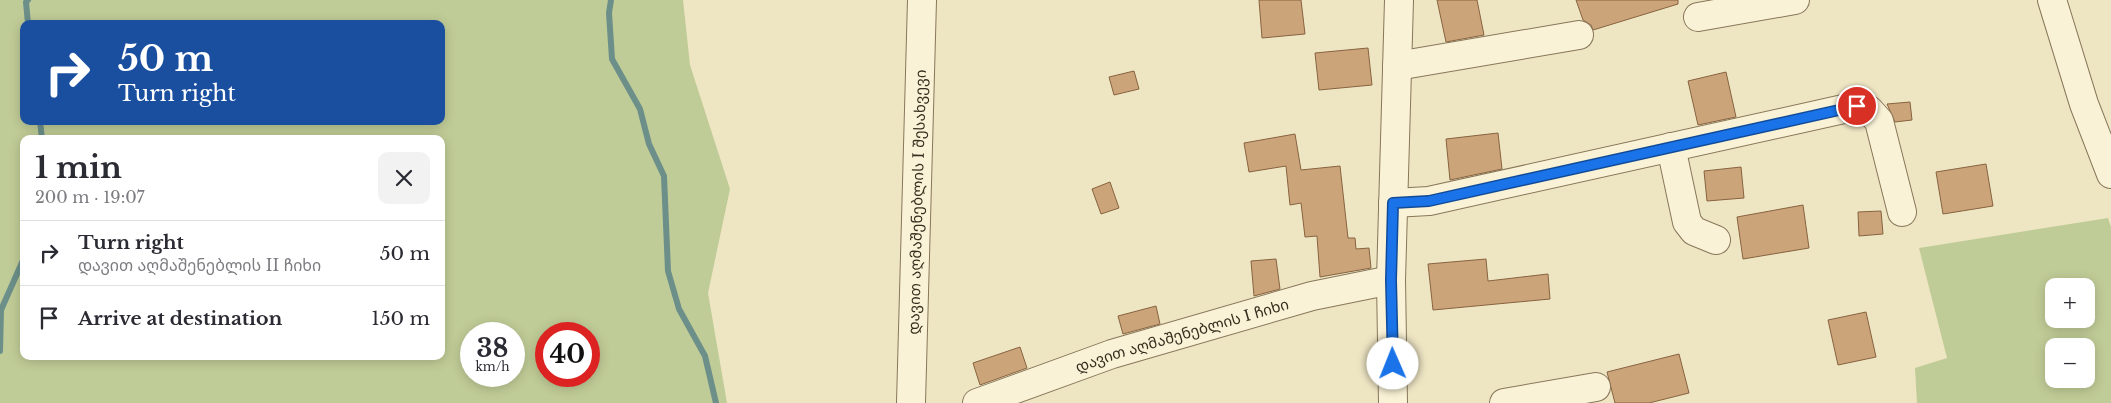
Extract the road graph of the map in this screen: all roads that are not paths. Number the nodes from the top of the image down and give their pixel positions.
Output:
1 (922, 0) edge
2 (1399, 0) edge
3 (1795, 0) edge
4 (2052, 0) edge
5 (1698, 17) dead end
6 (1579, 35) dead end
7 (1397, 66) junction
8 (1671, 147) junction
9 (2111, 174) edge
10 (1393, 203) junction
11 (1902, 212) dead end
12 (1716, 240) dead end
13 (1391, 280) junction
14 (1596, 387) dead end
15 (911, 403) edge
16 (977, 403) edge
17 (1393, 403) edge
18 (1504, 403) edge

1 - 15 street, დავით აღმაშენებლის I შესახვევი
2 - 7 street
3 - 5 street
4 - 9 street
6 - 7 street
7 - 10 street
8 - 10 street
8 - 11 street
8 - 12 street
10 - 13 street
13 - 16 street, დავით აღმაშენებლის I ჩიხი
13 - 17 street
14 - 18 street

